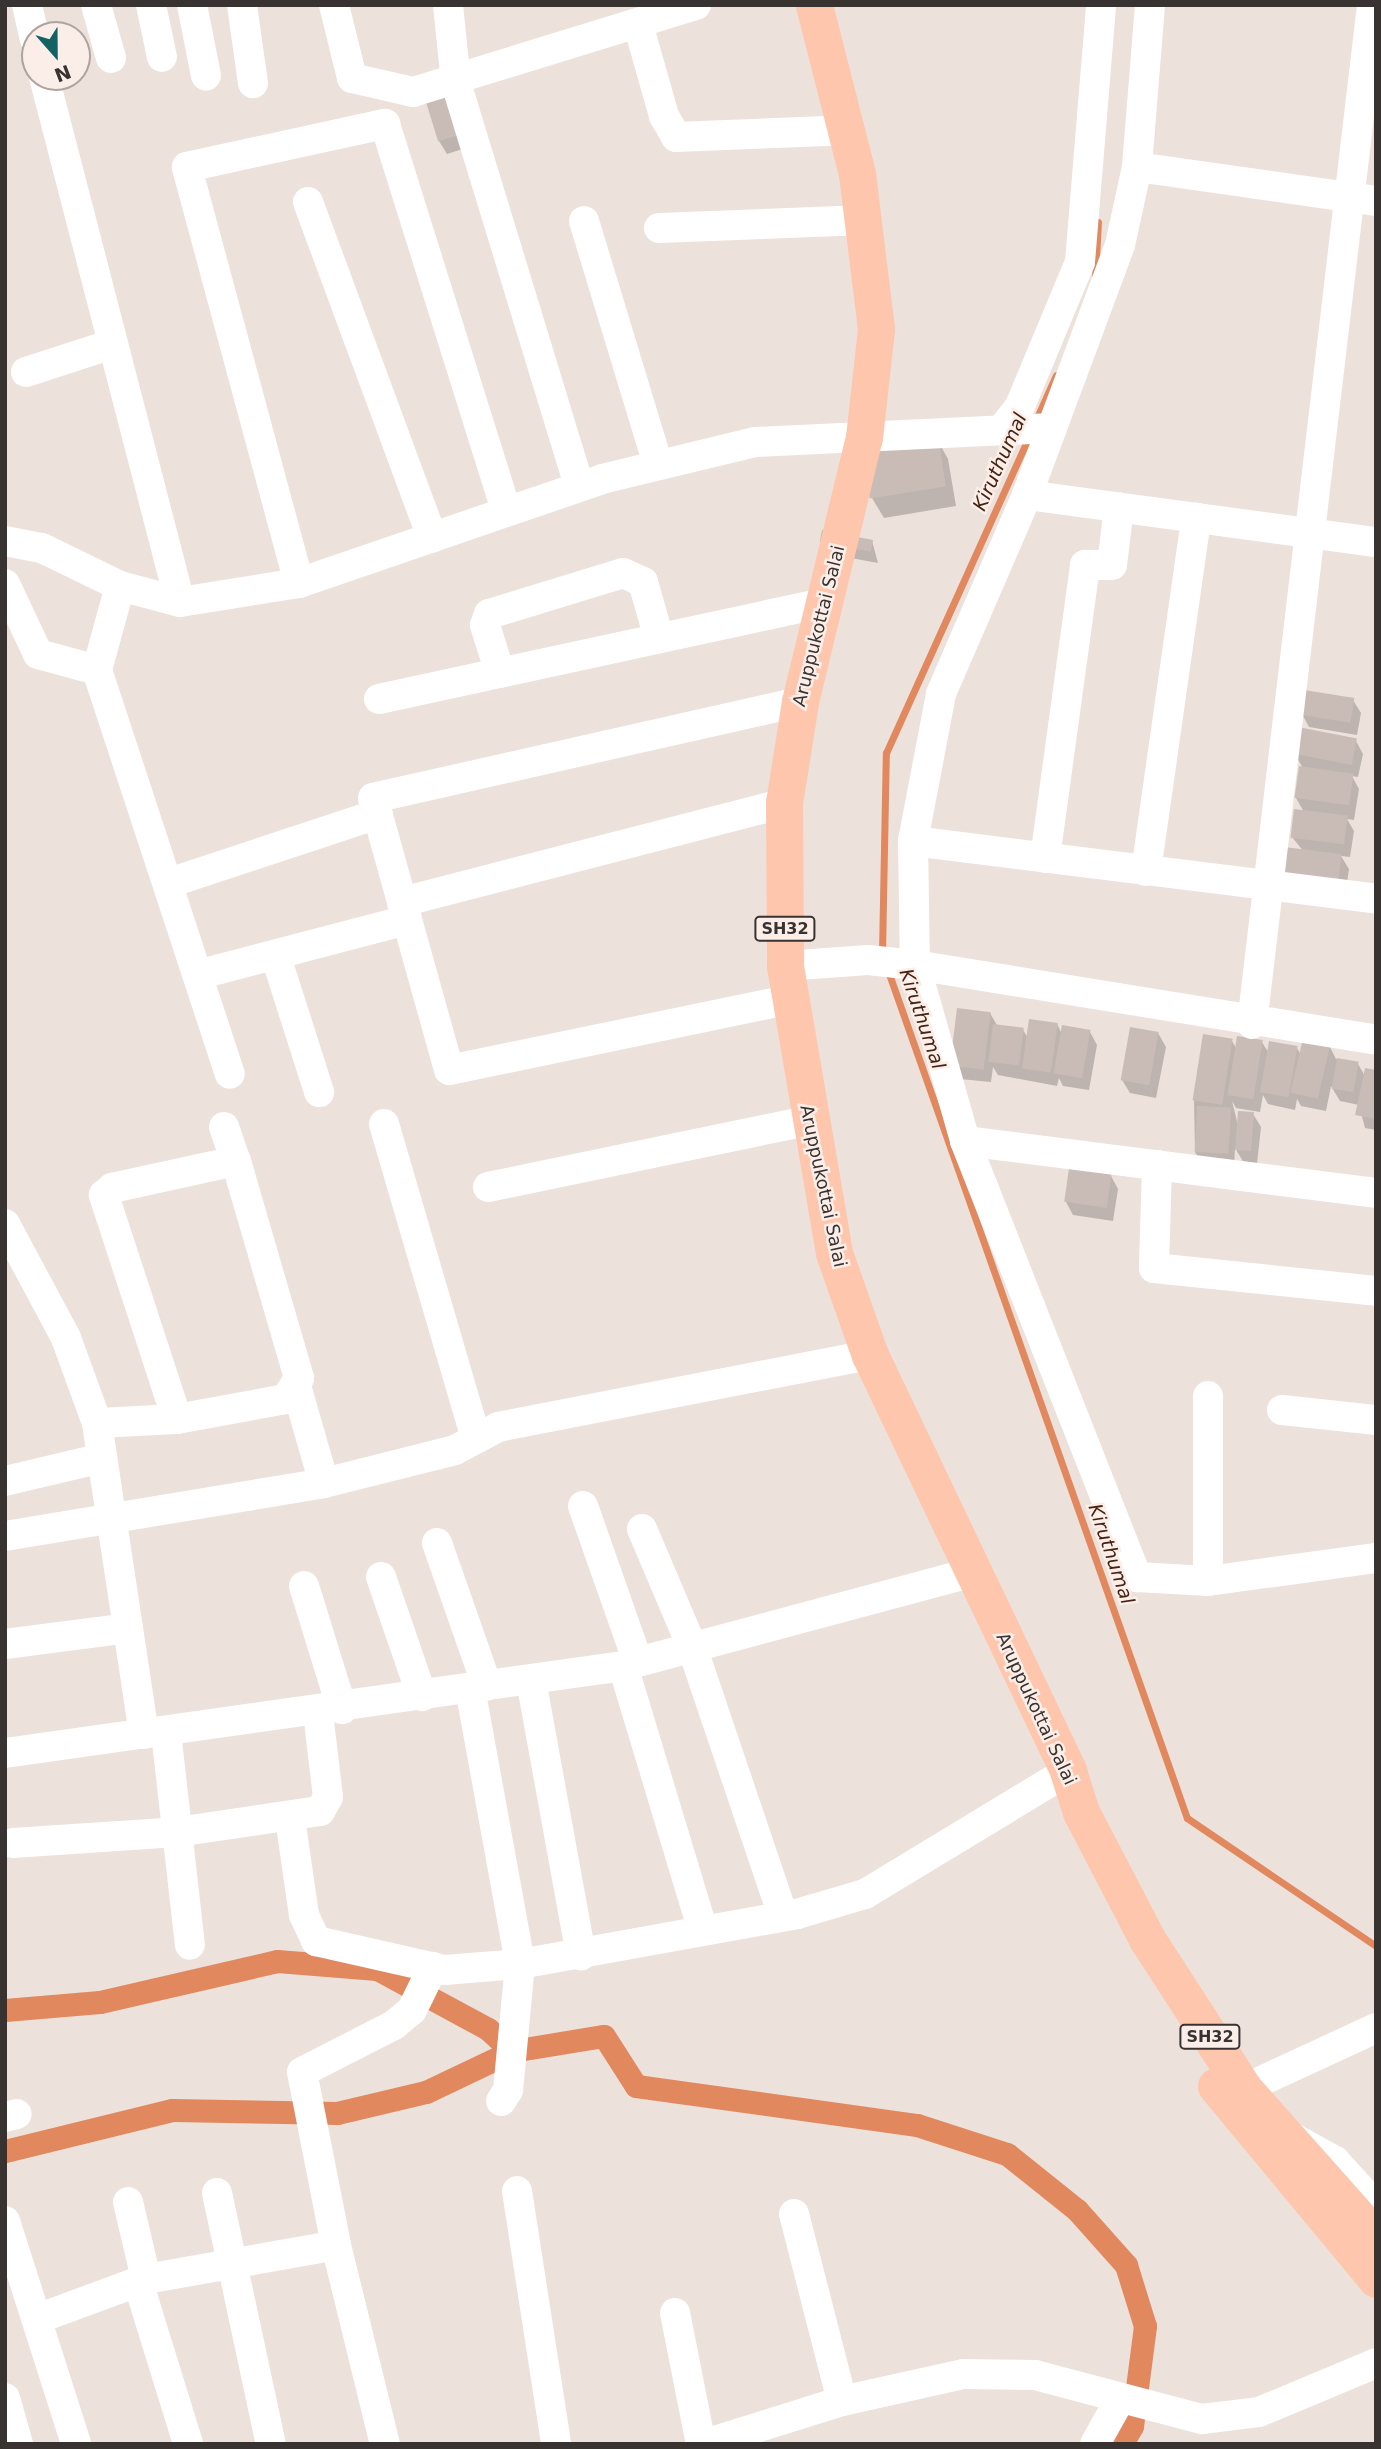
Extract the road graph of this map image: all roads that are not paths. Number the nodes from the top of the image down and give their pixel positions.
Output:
1 (96, 5) edge
2 (151, 5) edge
3 (192, 5) edge
4 (242, 5) edge
5 (334, 5) edge
6 (448, 5) edge
7 (696, 5) edge
8 (814, 5) edge
9 (1101, 5) edge
10 (1150, 5) edge
11 (1372, 5) edge
12 (639, 24) junction
13 (162, 57) dead end
14 (111, 58) dead end
15 (206, 76) dead end
16 (456, 82) junction
17 (253, 83) dead end
18 (48, 91) edge
19 (847, 130) junction
20 (1137, 167) junction
21 (1363, 199) edge
22 (308, 202) dead end
23 (865, 220) junction
24 (584, 222) dead end
25 (659, 228) dead end
26 (112, 344) junction
27 (26, 372) dead end
28 (1029, 428) junction
29 (864, 437) junction
30 (658, 466) junction
31 (579, 486) junction
32 (1027, 495) junction
33 (1119, 507) junction
34 (506, 510) junction
35 (1196, 518) junction
36 (1310, 534) junction
37 (432, 538) junction
38 (5, 541) edge
39 (1376, 542) edge
40 (299, 583) junction
41 (5, 584) edge
42 (120, 586) junction
43 (180, 602) junction
44 (825, 602) junction
45 (659, 638) junction
46 (97, 670) junction
47 (500, 673) junction
48 (379, 699) dead end
49 (800, 702) junction
50 (784, 803) junction
51 (378, 814) junction
52 (913, 841) junction
53 (1045, 858) junction
54 (1146, 871) junction
55 (169, 883) junction
56 (1268, 886) junction
57 (1376, 899) edge
58 (405, 911) junction
59 (276, 957) junction
60 (906, 964) junction
61 (201, 975) junction
62 (788, 983) junction
63 (1252, 1024) junction
64 (1376, 1040) edge
65 (230, 1074) dead end
66 (319, 1092) dead end
67 (808, 1121) junction
68 (384, 1124) dead end
69 (224, 1127) dead end
70 (965, 1141) junction
71 (236, 1161) junction
72 (1157, 1165) junction
73 (488, 1187) dead end
74 (1376, 1193) edge
75 (5, 1224) edge
76 (1376, 1291) edge
77 (870, 1354) junction
78 (296, 1386) junction
79 (1208, 1396) dead end
80 (1282, 1410) dead end
81 (177, 1419) junction
82 (1376, 1420) edge
83 (97, 1423) junction
84 (475, 1439) junction
85 (102, 1458) junction
86 (5, 1481) edge
87 (324, 1483) junction
88 (583, 1506) dead end
89 (111, 1522) junction
90 (642, 1529) dead end
91 (5, 1536) edge
92 (437, 1543) dead end
93 (1376, 1558) edge
94 (970, 1573) junction
95 (381, 1577) dead end
96 (1209, 1581) junction
97 (304, 1586) dead end
98 (128, 1628) junction
99 (5, 1644) edge
100 (692, 1647) junction
101 (630, 1664) junction
102 (531, 1680) junction
103 (478, 1687) junction
104 (422, 1696) junction
105 (330, 1711) junction
106 (155, 1733) junction
107 (5, 1753) edge
108 (1068, 1771) junction
109 (1081, 1812) junction
110 (289, 1818) junction
111 (177, 1832) junction
112 (13, 1843) dead end
113 (783, 1916) junction
114 (702, 1927) junction
115 (190, 1945) dead end
116 (581, 1955) junction
117 (520, 1964) junction
118 (430, 1976) junction
119 (1376, 2028) edge
120 (1244, 2089) junction
121 (502, 2101) dead end
122 (1291, 2137) junction
123 (517, 2191) dead end
124 (217, 2193) dead end
125 (128, 2202) dead end
126 (1376, 2206) edge
127 (794, 2214) dead end
128 (5, 2221) edge
129 (1376, 2237) edge
130 (336, 2245) junction
131 (228, 2263) junction
132 (1376, 2279) edge
133 (142, 2280) junction
134 (675, 2313) dead end
135 (37, 2319) junction
136 (1376, 2363) edge
137 (5, 2398) edge
138 (1120, 2399) junction
139 (842, 2400) junction
140 (18, 2444) edge
141 (76, 2444) edge
142 (188, 2444) edge
143 (271, 2444) edge
144 (385, 2444) edge
145 (556, 2444) edge
146 (703, 2444) edge
147 (1095, 2444) edge

1 - 14 street
2 - 13 street
3 - 15 street
4 - 17 street
5 - 16 street
6 - 16 street
7 - 12 street
8 - 19 main road, Aruppukottai Salai / SH32
9 - 28 street
10 - 20 street
11 - 21 street
12 - 16 street
12 - 19 street
16 - 31 street
18 - 26 street
19 - 23 main road, Aruppukottai Salai / SH32
20 - 21 street
20 - 28 street
21 - 36 street
22 - 37 street
23 - 25 street
23 - 29 main road, Aruppukottai Salai / SH32
24 - 30 street
26 - 27 street
26 - 43 street
28 - 29 street
28 - 32 street
29 - 30 street
29 - 44 main road, Aruppukottai Salai / SH32
30 - 31 street
31 - 34 street
32 - 33 street
32 - 52 street
33 - 35 street
33 - 53 street
34 - 37 street
34 - 40 street
35 - 36 street
35 - 54 street
36 - 39 street
36 - 56 street
37 - 40 street
38 - 42 street
40 - 43 street
41 - 46 street
42 - 43 street
42 - 46 street
44 - 45 street
44 - 49 main road, Aruppukottai Salai / SH32
45 - 47 street
45 - 47 street
46 - 55 street
47 - 48 street
49 - 50 main road, Aruppukottai Salai / SH32
49 - 51 street
50 - 58 street
50 - 62 main road, Aruppukottai Salai / SH32
51 - 55 street
51 - 58 street
52 - 53 street
52 - 60 street
53 - 54 street
54 - 56 street
55 - 61 street
56 - 57 street
56 - 63 street
58 - 59 street
58 - 62 street
59 - 61 street
59 - 66 street
60 - 62 street
60 - 63 street
60 - 70 street
61 - 65 street
62 - 67 main road, Aruppukottai Salai / SH32
63 - 64 street
67 - 73 street
67 - 77 main road, Aruppukottai Salai / SH32
68 - 84 street
69 - 71 street
70 - 72 street
70 - 96 street
71 - 78 street
71 - 81 street
72 - 74 street
72 - 76 street
75 - 83 street
77 - 84 street
77 - 94 main road, Aruppukottai Salai / SH32
78 - 81 street
78 - 87 street
79 - 96 street
80 - 82 street
81 - 83 street
83 - 85 street
84 - 87 street
85 - 86 street
85 - 89 street
87 - 89 street
88 - 101 street
89 - 91 street
89 - 98 street
90 - 100 street
92 - 103 street
93 - 96 street
94 - 100 street
94 - 108 main road, Aruppukottai Salai / SH32
95 - 104 street
97 - 105 street
98 - 99 street
98 - 106 street
100 - 101 street
100 - 113 street
101 - 102 street
101 - 114 street
102 - 103 street
102 - 116 street
103 - 104 street
103 - 117 street
104 - 105 street
105 - 106 street
105 - 110 street
106 - 107 street
106 - 111 street
108 - 109 main road, Aruppukottai Salai / SH32
108 - 113 street
109 - 120 main road, Aruppukottai Salai / SH32
109 - 132 main road
110 - 111 street
110 - 118 street
111 - 112 street
111 - 115 street
113 - 114 street
114 - 116 street
116 - 117 street
117 - 118 street
117 - 121 street
118 - 130 street
119 - 120 street
120 - 122 main road, Aruppukottai Salai / SH32
122 - 126 street
122 - 129 main road, Aruppukottai Salai / SH32
123 - 145 street
124 - 131 street
125 - 133 street
127 - 139 street
128 - 135 street
130 - 131 street
130 - 144 street
131 - 133 street
131 - 143 street
133 - 135 street
133 - 142 street
134 - 146 street
135 - 141 street
136 - 138 street
137 - 140 street
138 - 139 street
138 - 147 street
139 - 146 street

